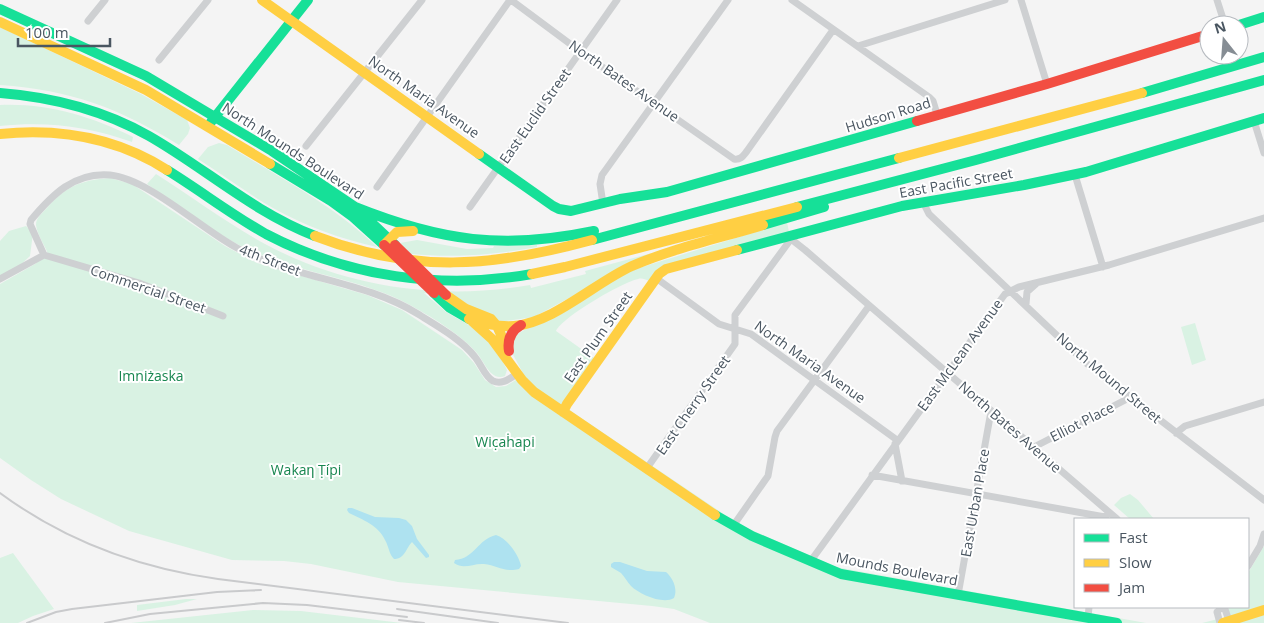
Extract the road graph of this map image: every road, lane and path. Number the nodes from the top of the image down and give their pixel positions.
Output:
1 (105, 0) edge
2 (208, 0) edge
3 (262, 0) edge
4 (308, 0) edge
5 (422, 0) edge
6 (511, 0) edge
7 (618, 0) edge
8 (728, 0) edge
9 (792, 0) edge
10 (1005, 0) edge
11 (1021, 0) edge
12 (1217, 0) edge
13 (0, 9) edge
14 (1222, 15) edge
15 (1264, 17) edge
16 (88, 21) dead end
17 (291, 21) junction
18 (0, 22) edge
19 (1249, 22) edge
20 (833, 30) junction
21 (1199, 37) edge
22 (858, 46) junction
23 (581, 52) junction
24 (1264, 57) edge
25 (159, 60) dead end
26 (365, 73) junction
27 (1264, 80) edge
28 (1047, 84) junction
29 (0, 93) edge
30 (0, 100) edge
31 (56, 100) junction
32 (654, 102) junction
33 (937, 114) junction
34 (215, 116) junction
35 (428, 116) junction
36 (1259, 120) edge
37 (207, 126) junction
38 (0, 134) edge
39 (946, 145) junction
40 (306, 146) dead end
41 (1264, 153) edge
42 (499, 166) junction
43 (934, 171) junction
44 (1075, 175) junction
45 (378, 187) dead end
46 (923, 202) junction
47 (603, 204) junction
48 (355, 207) junction
49 (470, 207) dead end
50 (572, 212) joint
51 (1264, 218) edge
52 (425, 232) junction
53 (791, 237) junction
54 (389, 243) junction
55 (44, 255) junction
56 (1103, 267) junction
57 (656, 278) junction
58 (0, 279) edge
59 (1042, 281) junction
60 (1010, 291) junction
61 (1026, 304) junction
62 (869, 306) junction
63 (223, 316) dead end
64 (469, 319) junction
65 (525, 324) junction
66 (497, 326) junction
67 (736, 329) junction
68 (509, 351) junction
69 (947, 373) junction
70 (517, 374) junction
71 (814, 380) junction
72 (1131, 397) junction
73 (1264, 402) edge
74 (563, 412) junction
75 (992, 412) junction
76 (1176, 433) junction
77 (896, 442) junction
78 (1034, 447) junction
79 (647, 468) junction
80 (872, 475) junction
81 (902, 481) junction
82 (976, 494) junction
83 (1264, 500) edge
84 (1107, 516) edge
85 (733, 526) junction
86 (1264, 534) edge
87 (810, 562) junction
88 (1249, 564) edge
89 (958, 594) junction
90 (1090, 608) edge
91 (1222, 608) edge
92 (1264, 610) edge
93 (1088, 618) junction
94 (1224, 622) edge
95 (1117, 623) edge

1 - 16 street
2 - 25 street
3 - 17 main road, North Maria Avenue
4 - 17 main road
5 - 26 street
6 - 23 street, North Bates Avenue
6 - 35 street
7 - 23 street, East Euclid Street
8 - 32 street
9 - 20 street
10 - 22 street
11 - 28 street
12 - 14 street
13 - 34 main road, North Mounds Boulevard
15 - 19 main road
17 - 26 main road, North Maria Avenue
17 - 34 main road
18 - 37 main road, North Mounds Boulevard
20 - 22 street
20 - 32 street, North Bates Avenue
21 - 28 main road, Hudson Road
22 - 33 street
23 - 32 street, North Bates Avenue
23 - 42 street, East Euclid Street
24 - 39 main road
26 - 35 main road, North Maria Avenue
26 - 40 street
27 - 43 main road
28 - 33 main road, Hudson Road
29 - 31 main road
30 - 31 main road
31 - 39 main road
32 - 47 street
33 - 47 main road, Hudson Road
34 - 37 main road
34 - 48 main road, North Mounds Boulevard
35 - 42 main road, North Maria Avenue
35 - 45 street
36 - 41 street
36 - 44 main road, East Pacific Street
37 - 54 main road, North Mounds Boulevard
38 - 43 main road
39 - 52 main road
42 - 49 street, East Euclid Street
42 - 50 main road, North Maria Avenue
43 - 65 main road
44 - 46 main road, East Pacific Street
44 - 56 street
46 - 53 main road, East Pacific Street
46 - 60 street, North Mound Street
47 - 50 main road, Hudson Road
48 - 52 main road
48 - 54 main road, North Mounds Boulevard
51 - 56 street, East McLean Avenue
52 - 54 main road
53 - 57 main road, East Pacific Street
53 - 62 street, North Bates Avenue
53 - 67 street, East Cherry Street
54 - 64 main road, North Mounds Boulevard, bridge
54 - 66 main road, North Mounds Boulevard, bridge
55 - 58 street
55 - 63 street, Commercial Street
55 - 70 street, 4th Street
56 - 59 street, East McLean Avenue
57 - 67 street, North Maria Avenue
57 - 74 main road, East Plum Street
59 - 60 street, East McLean Avenue
59 - 61 street
60 - 61 street, North Mound Street
60 - 69 street, East McLean Avenue
61 - 72 street, North Mound Street
62 - 69 street, North Bates Avenue
62 - 71 street
64 - 66 main road
64 - 70 main road, North Mounds Boulevard
65 - 66 main road
65 - 68 main road
66 - 68 main road
67 - 71 street, North Maria Avenue
67 - 79 street, East Cherry Street
68 - 70 main road
69 - 75 street, North Bates Avenue
69 - 77 street, East McLean Avenue
70 - 74 main road, Mounds Boulevard
71 - 77 street, North Maria Avenue
71 - 85 street
72 - 76 street, North Mound Street
72 - 78 street, Elliot Place
73 - 76 street
74 - 79 main road, Mounds Boulevard
75 - 78 street, North Bates Avenue
75 - 82 street, East Urban Place
76 - 83 street, North Mound Street
77 - 80 street, East McLean Avenue
77 - 81 street
78 - 84 street, North Bates Avenue
79 - 85 main road, Mounds Boulevard
80 - 81 street
80 - 87 street, East McLean Avenue
81 - 82 street
82 - 84 street
82 - 89 street, East Urban Place
85 - 87 main road, Mounds Boulevard
86 - 88 street
87 - 89 main road, Mounds Boulevard
89 - 93 main road, Mounds Boulevard
90 - 93 street
91 - 94 street
92 - 94 main road
93 - 95 main road, Mounds Boulevard

